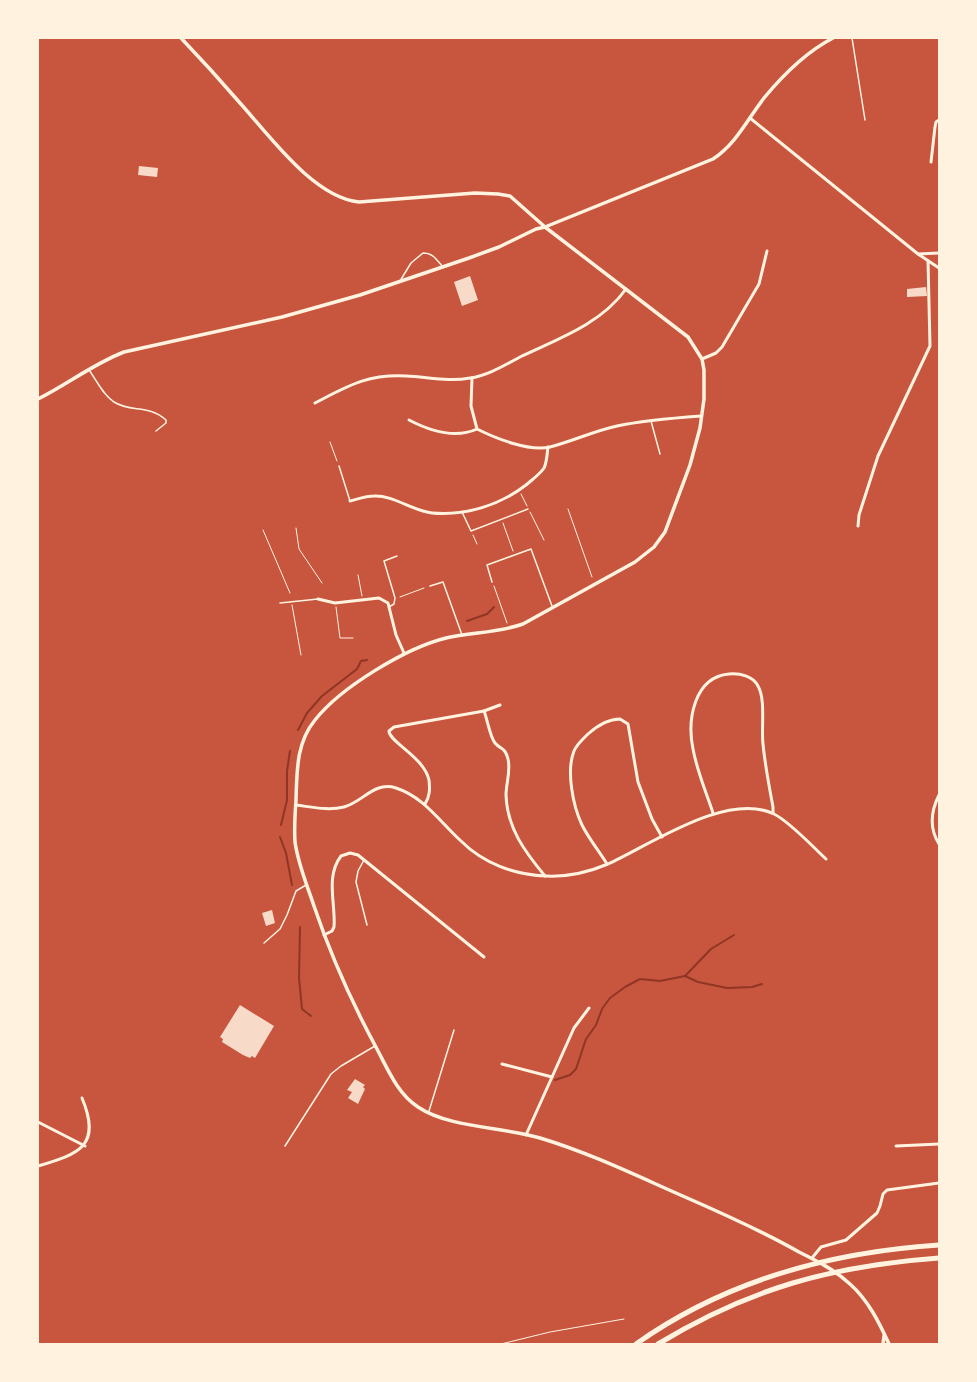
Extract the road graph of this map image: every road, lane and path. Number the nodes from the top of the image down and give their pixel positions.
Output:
1 (181, 38) edge
2 (833, 38) edge
3 (852, 38) edge
4 (750, 118) junction
5 (864, 120) dead end
6 (939, 120) edge
7 (932, 162) dead end
8 (545, 227) junction
9 (767, 251) dead end
10 (939, 252) edge
11 (918, 254) junction
12 (928, 261) junction
13 (442, 266) junction
14 (939, 268) edge
15 (400, 280) junction
16 (626, 289) junction
17 (702, 359) junction
18 (88, 368) junction
19 (472, 378) junction
20 (38, 399) edge
21 (315, 403) dead end
22 (701, 416) junction
23 (410, 420) dead end
24 (650, 420) junction
25 (477, 429) junction
26 (156, 431) dead end
27 (330, 442) dead end
28 (548, 447) junction
29 (660, 454) dead end
30 (339, 466) joint
31 (519, 490) junction
32 (350, 501) joint
33 (528, 509) junction
34 (568, 509) dead end
35 (462, 512) junction
36 (501, 519) junction
37 (858, 526) dead end
38 (296, 528) dead end
39 (263, 530) dead end
40 (471, 531) junction
41 (544, 540) dead end
42 (477, 544) dead end
43 (514, 554) junction
44 (397, 556) dead end
45 (358, 575) dead end
46 (592, 577) dead end
47 (492, 582) joint
48 (322, 583) dead end
49 (430, 586) dead end
50 (424, 588) dead end
51 (290, 593) dead end
52 (395, 598) junction
53 (318, 599) joint
54 (363, 600) junction
55 (291, 601) junction
56 (280, 603) dead end
57 (335, 603) junction
58 (389, 607) junction
59 (552, 608) junction
60 (509, 629) junction
61 (462, 635) junction
62 (353, 638) dead end
63 (404, 653) junction
64 (301, 655) dead end
65 (500, 705) dead end
66 (484, 711) junction
67 (939, 795) edge
68 (425, 804) junction
69 (296, 805) junction
70 (713, 813) junction
71 (773, 813) junction
72 (662, 838) junction
73 (939, 844) edge
74 (826, 859) dead end
75 (364, 860) junction
76 (606, 864) junction
77 (545, 876) junction
78 (307, 885) junction
79 (367, 925) dead end
80 (324, 935) junction
81 (264, 943) dead end
82 (484, 957) dead end
83 (589, 1008) dead end
84 (454, 1030) dead end
85 (376, 1046) junction
86 (502, 1064) dead end
87 (552, 1077) junction
88 (82, 1098) dead end
89 (428, 1113) junction
90 (38, 1122) edge
91 (526, 1134) junction
92 (939, 1144) edge
93 (85, 1146) junction
94 (285, 1146) dead end
95 (896, 1146) dead end
96 (38, 1166) edge
97 (939, 1183) edge
98 (939, 1245) edge
99 (812, 1258) junction
100 (939, 1258) edge
101 (624, 1319) dead end
102 (884, 1334) junction
103 (502, 1344) edge
104 (636, 1344) edge
105 (658, 1344) edge
106 (883, 1344) edge
107 (889, 1344) edge

1 - 8 street
2 - 4 street
3 - 5 lane
4 - 8 street
4 - 11 street
6 - 7 street
8 - 13 street
8 - 16 street
9 - 17 street
10 - 11 street
11 - 12 street
12 - 14 street
12 - 37 street
13 - 15 street
13 - 15 lane
15 - 18 street
16 - 17 street
16 - 19 street
17 - 22 street
18 - 20 street
18 - 26 lane
19 - 21 street
19 - 25 street
22 - 24 street
22 - 59 street
23 - 25 street
24 - 28 street
24 - 29 lane
25 - 28 street
27 - 30 path
28 - 31 street
30 - 32 lane
31 - 33 path
31 - 35 street
32 - 35 street
33 - 36 lane
33 - 41 path
34 - 46 path
35 - 40 lane
36 - 40 lane
36 - 43 path
38 - 48 path
39 - 51 path
40 - 42 path
43 - 47 lane
43 - 59 lane
44 - 52 lane
45 - 54 path
47 - 60 path
49 - 61 lane
50 - 52 path
52 - 58 lane
53 - 55 lane
53 - 57 street
54 - 57 street
54 - 58 street
55 - 56 lane
55 - 64 path
57 - 62 path
58 - 63 street
59 - 60 street
60 - 61 street
61 - 63 street
63 - 69 street
65 - 66 street
66 - 68 street
66 - 77 street
67 - 73 street
68 - 69 street
68 - 77 street
69 - 78 street
70 - 71 street
70 - 71 street
70 - 72 street
71 - 74 street
72 - 76 street
72 - 76 street
75 - 79 lane
75 - 80 street
75 - 82 street
76 - 77 street
78 - 80 street
78 - 81 lane
80 - 85 street
83 - 87 street
84 - 89 lane
85 - 89 street
85 - 94 lane
86 - 87 street
87 - 91 street
88 - 93 street
89 - 91 street
90 - 93 street
91 - 99 street
92 - 95 street
93 - 96 street
97 - 99 street
98 - 104 highway
99 - 102 street
100 - 105 highway
101 - 103 path
102 - 106 street
102 - 107 street

